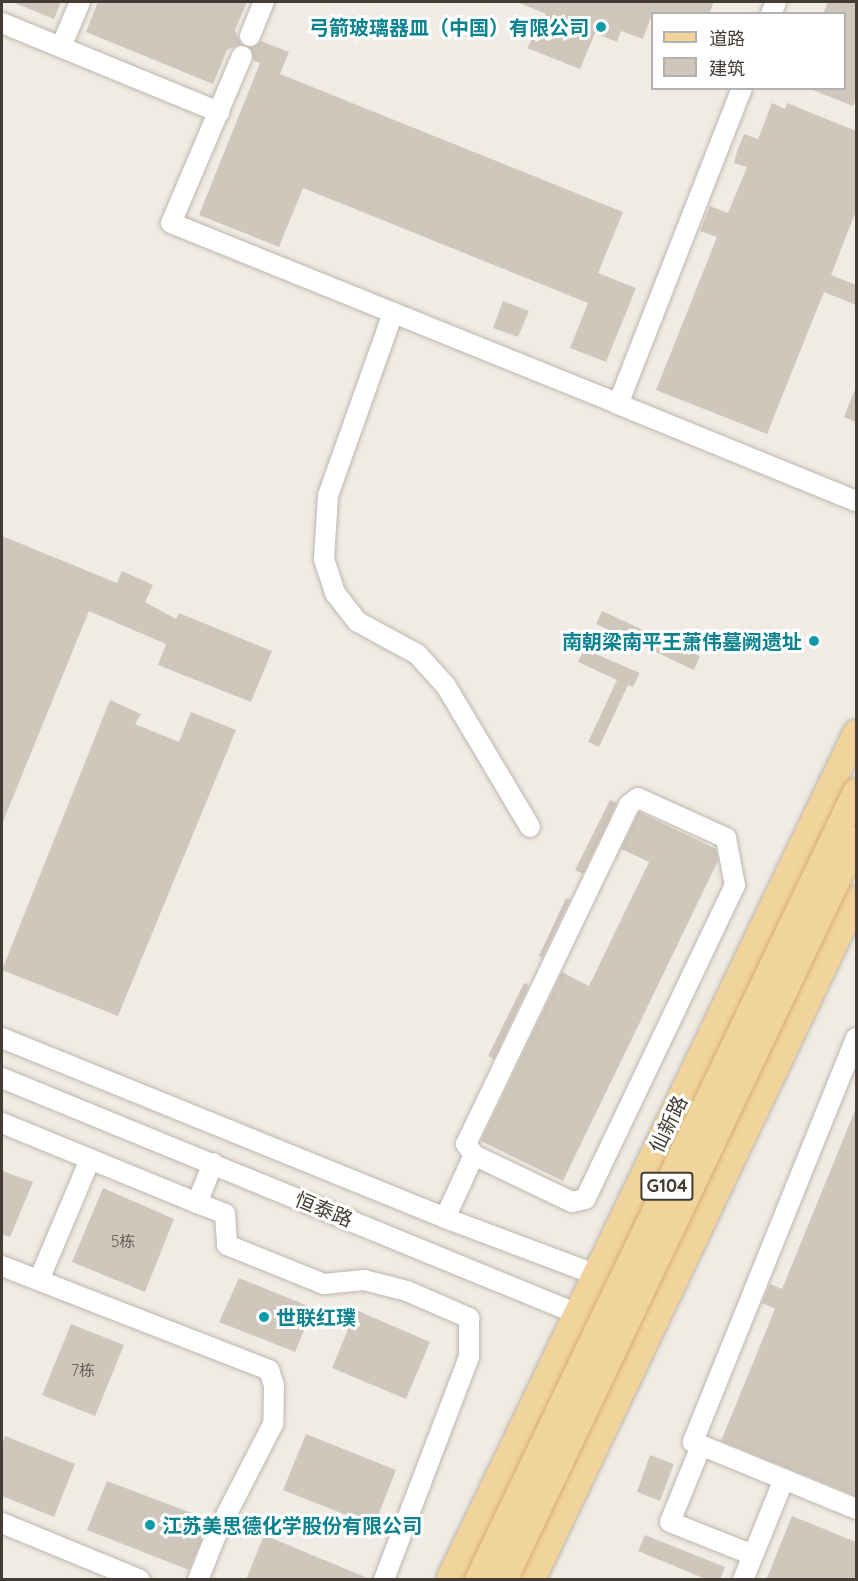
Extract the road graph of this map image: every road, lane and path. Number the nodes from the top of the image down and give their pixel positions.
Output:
1 (80, 2) edge
2 (264, 2) edge
3 (2, 23) edge
4 (250, 36) dead end
5 (61, 47) junction
6 (242, 56) dead end
7 (741, 90) edge
8 (219, 112) junction
9 (393, 313) junction
10 (618, 404) junction
11 (856, 501) edge
12 (856, 733) edge
13 (849, 770) edge
14 (856, 792) edge
15 (530, 827) dead end
16 (856, 840) edge
17 (856, 899) edge
18 (2, 1038) edge
19 (856, 1038) edge
20 (2, 1078) edge
21 (2, 1123) edge
22 (474, 1155) junction
23 (90, 1159) junction
24 (213, 1163) junction
25 (197, 1203) junction
26 (445, 1218) junction
27 (2, 1266) edge
28 (594, 1274) junction
29 (39, 1280) junction
30 (577, 1313) junction
31 (646, 1342) junction
32 (701, 1446) junction
33 (784, 1479) junction
34 (856, 1509) edge
35 (2, 1523) edge
36 (753, 1555) junction
37 (133, 1578) edge
38 (198, 1580) edge
39 (384, 1580) edge
40 (449, 1580) edge
41 (478, 1580) edge
42 (504, 1580) edge
43 (532, 1580) edge
44 (744, 1580) edge

1 - 5 street
2 - 4 street
3 - 5 street
5 - 8 street
6 - 8 street
7 - 10 street
8 - 9 street
9 - 10 street
9 - 15 street
10 - 11 street
12 - 13 main road, 仙新路
13 - 28 main road, 仙新路
14 - 41 main road, 仙新路 / G104, bridge
16 - 42 main road, bridge
17 - 31 main road
18 - 26 street, 恒泰路
19 - 32 street
20 - 24 street, 恒泰路
21 - 23 street
22 - 22 street
22 - 26 street
23 - 25 street
23 - 29 street
24 - 25 street
24 - 30 street, 恒泰路
25 - 39 street
26 - 28 street, 恒泰路
27 - 29 street
28 - 30 main road, 仙新路
29 - 38 street
30 - 31 street, 恒泰路
30 - 40 main road, 仙新路
31 - 43 main road
32 - 33 street
32 - 36 street
33 - 34 street
33 - 36 street
35 - 37 street
36 - 44 street

